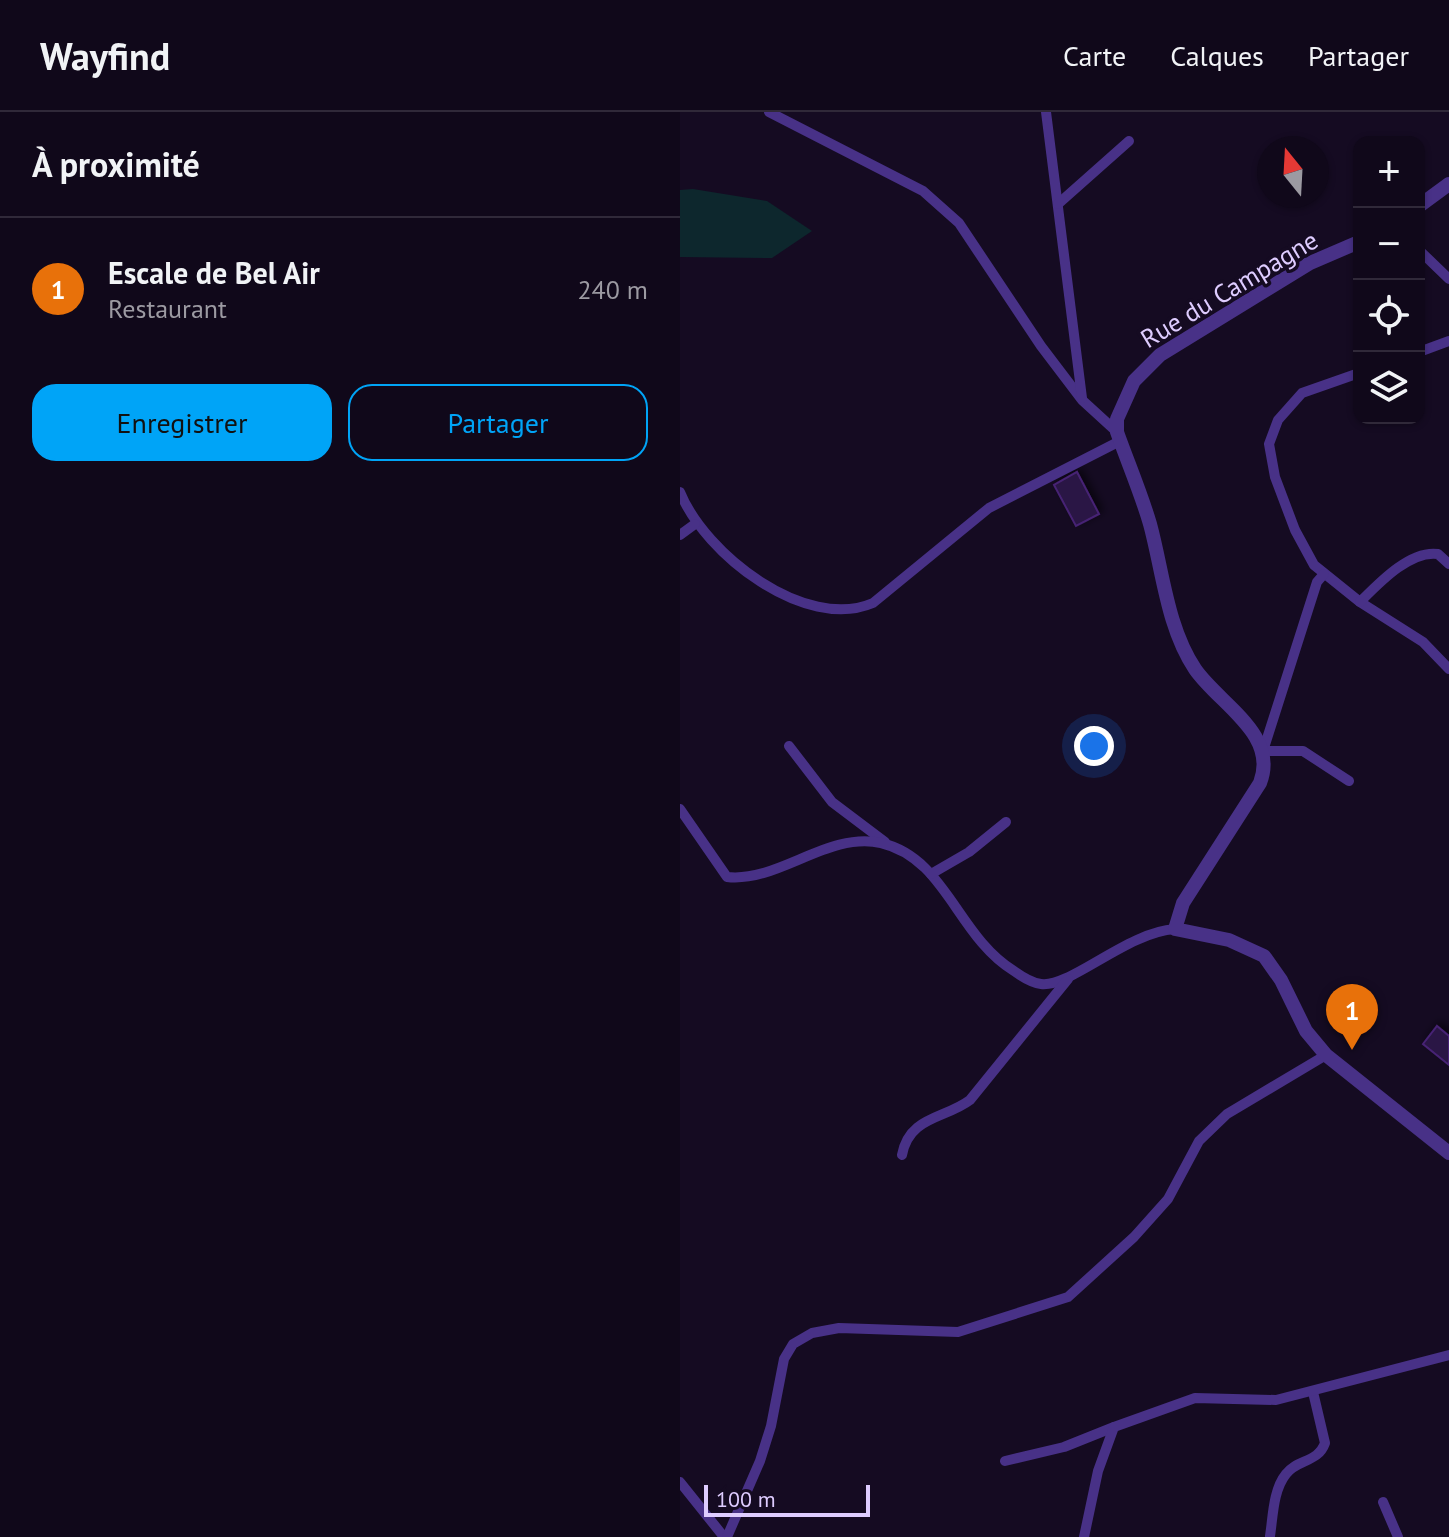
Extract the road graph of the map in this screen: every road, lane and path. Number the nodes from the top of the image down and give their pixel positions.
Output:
1 (769, 112) edge
2 (1046, 112) edge
3 (1129, 141) dead end
4 (1449, 184) edge
5 (1425, 202) edge
6 (1058, 204) junction
7 (1353, 245) edge
8 (1425, 256) edge
9 (1449, 279) edge
10 (1449, 341) edge
11 (1425, 350) edge
12 (1353, 375) edge
13 (1082, 400) junction
14 (1118, 437) junction
15 (680, 492) edge
16 (695, 524) junction
17 (680, 535) edge
18 (1449, 564) edge
19 (1324, 574) junction
20 (1360, 602) junction
21 (1449, 669) edge
22 (789, 746) dead end
23 (1263, 751) junction
24 (1349, 781) dead end
25 (680, 809) edge
26 (1006, 822) dead end
27 (892, 846) junction
28 (931, 874) junction
29 (1175, 929) junction
30 (1068, 979) junction
31 (1326, 1055) junction
32 (1449, 1153) edge
33 (902, 1155) dead end
34 (1449, 1355) edge
35 (1313, 1392) junction
36 (1114, 1427) junction
37 (1005, 1461) dead end
38 (680, 1482) edge
39 (1383, 1502) dead end
40 (1270, 1536) edge
41 (726, 1537) edge
42 (1084, 1537) edge
43 (1398, 1537) edge

1 - 13 street
2 - 6 street
3 - 6 street
4 - 5 street
6 - 13 street
7 - 14 street, Rue du Campagne
8 - 9 street
10 - 11 street
12 - 19 street
13 - 14 street
14 - 16 street
14 - 23 street
15 - 16 street
16 - 17 street
18 - 20 street
19 - 20 street
19 - 23 street
20 - 21 street
22 - 27 street
23 - 24 street
23 - 29 street
25 - 27 street
26 - 28 street
27 - 28 street
28 - 30 street
29 - 30 street
29 - 31 street
30 - 33 street
31 - 32 street
31 - 41 street
34 - 35 street
35 - 36 street
35 - 40 street
36 - 37 street
36 - 42 street
38 - 41 street
39 - 43 street

